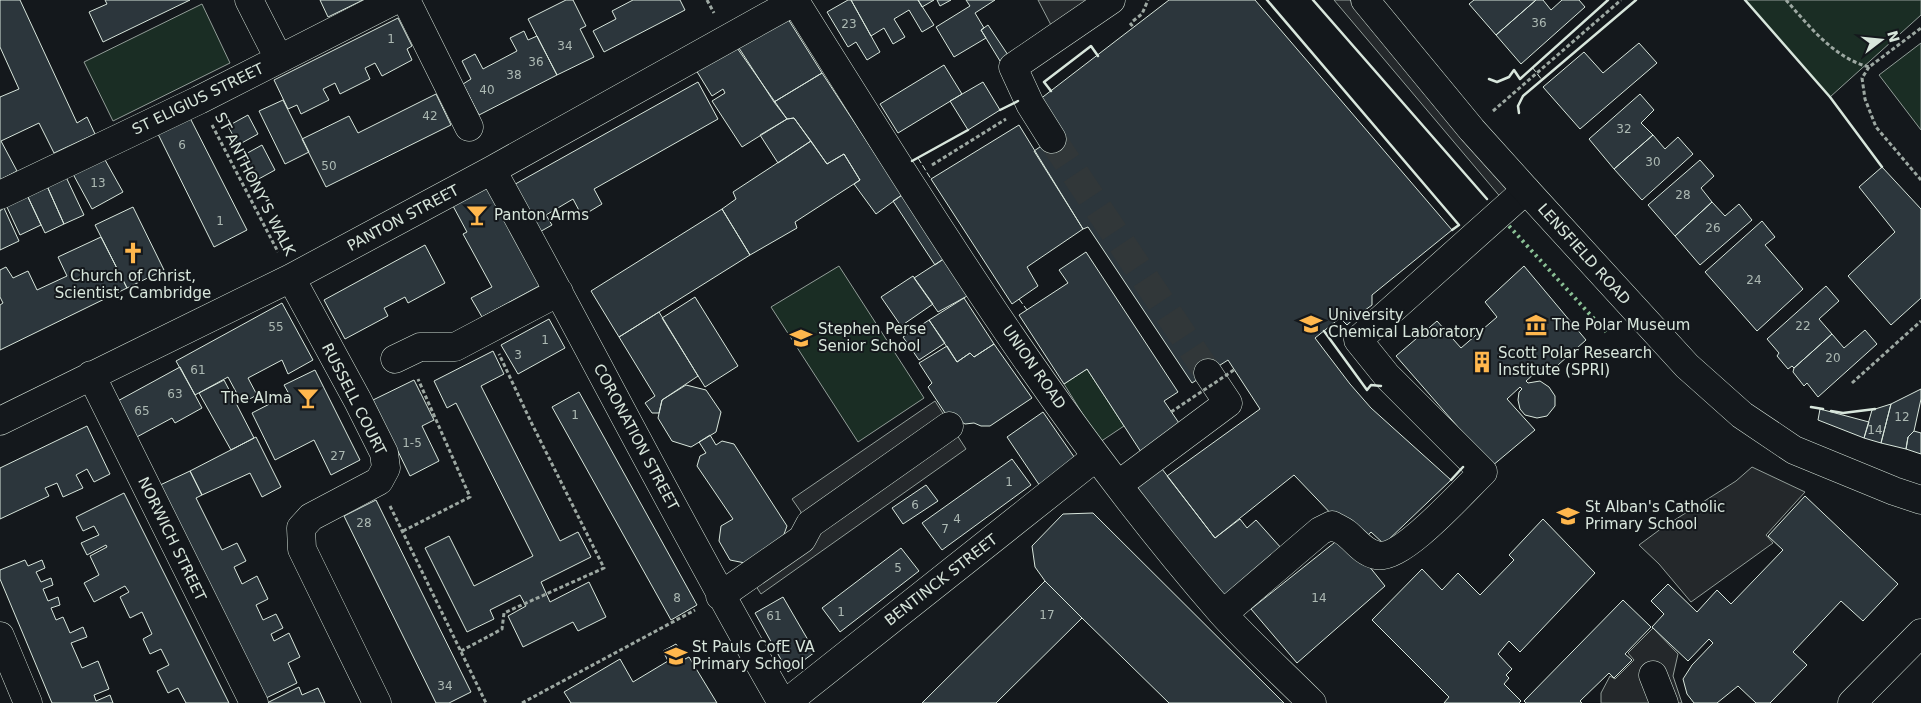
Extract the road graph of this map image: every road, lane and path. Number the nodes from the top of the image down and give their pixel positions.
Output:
1 (249, 0) edge
2 (395, 0) edge
3 (406, 0) edge
4 (1111, 0) edge
5 (1148, 0) edge
6 (1365, 0) edge
7 (1621, 0) edge
8 (1786, 0) edge
9 (796, 1) edge
10 (1142, 14) dead end
11 (1130, 24) dead end
12 (1134, 28) dead end
13 (1921, 28) edge
14 (278, 59) junction
15 (1869, 67) junction
16 (199, 100) junction
17 (1030, 104) junction
18 (469, 127) dead end
19 (1472, 130) junction
20 (1052, 139) tunnel mouth
21 (492, 170) junction
22 (908, 180) junction
23 (1921, 180) edge
24 (1526, 190) junction
25 (0, 195) edge
26 (291, 278) junction
27 (559, 292) junction
28 (1921, 322) edge
29 (488, 330) junction
30 (1466, 331) dead end
31 (1472, 338) dead end
32 (401, 356) joint
33 (1221, 372) joint
34 (91, 376) junction
35 (1852, 383) dead end
36 (1172, 412) dead end
37 (0, 421) edge
38 (949, 426) dead end
39 (1096, 457) junction
40 (378, 481) junction
41 (1118, 485) junction
42 (1921, 500) edge
43 (403, 531) junction
44 (720, 596) junction
45 (1223, 614) junction
46 (1921, 633) edge
47 (0, 636) edge
48 (461, 651) junction
49 (1653, 675) dead end
50 (28, 703) edge
51 (254, 703) edge
52 (377, 703) edge
53 (486, 703) edge
54 (522, 703) edge
55 (782, 703) edge
56 (786, 703) edge
57 (1312, 703) edge
58 (1664, 703) edge
59 (1852, 703) edge

1 - 14 street
2 - 14 street, ST ELIGIUS STREET
3 - 18 street
4 - 17 street
5 - 10 path
6 - 19 street, LENSFIELD ROAD
7 - 19 path
8 - 15 path
9 - 21 street, PANTON STREET
9 - 22 street, UNION ROAD
11 - 12 path
13 - 15 path
14 - 16 street, ST ELIGIUS STREET
15 - 23 path
16 - 25 street, ST ELIGIUS STREET
16 - 26 path, ST ANTHONY'S WALK
17 - 20 street
17 - 22 path
19 - 24 street, LENSFIELD ROAD
21 - 26 street, PANTON STREET
21 - 27 street, CORONATION STREET
22 - 39 street, UNION ROAD
24 - 42 street, LENSFIELD ROAD
24 - 45 street
26 - 34 street, PANTON STREET
26 - 40 street, RUSSELL COURT
27 - 29 street
27 - 44 street, CORONATION STREET
28 - 35 path
29 - 32 street
29 - 48 path
30 - 31 path
32 - 43 path
33 - 36 path, bridge
33 - 41 street
34 - 37 street, PANTON STREET
34 - 51 street, NORWICH STREET
38 - 44 street
39 - 41 street, UNION ROAD
39 - 56 street, BENTINCK STREET
40 - 43 path
40 - 52 street
41 - 45 street, UNION ROAD
43 - 48 path
44 - 54 path
44 - 55 street, CORONATION STREET
45 - 57 street, UNION ROAD
46 - 59 street
47 - 50 street
48 - 53 path
49 - 58 street

